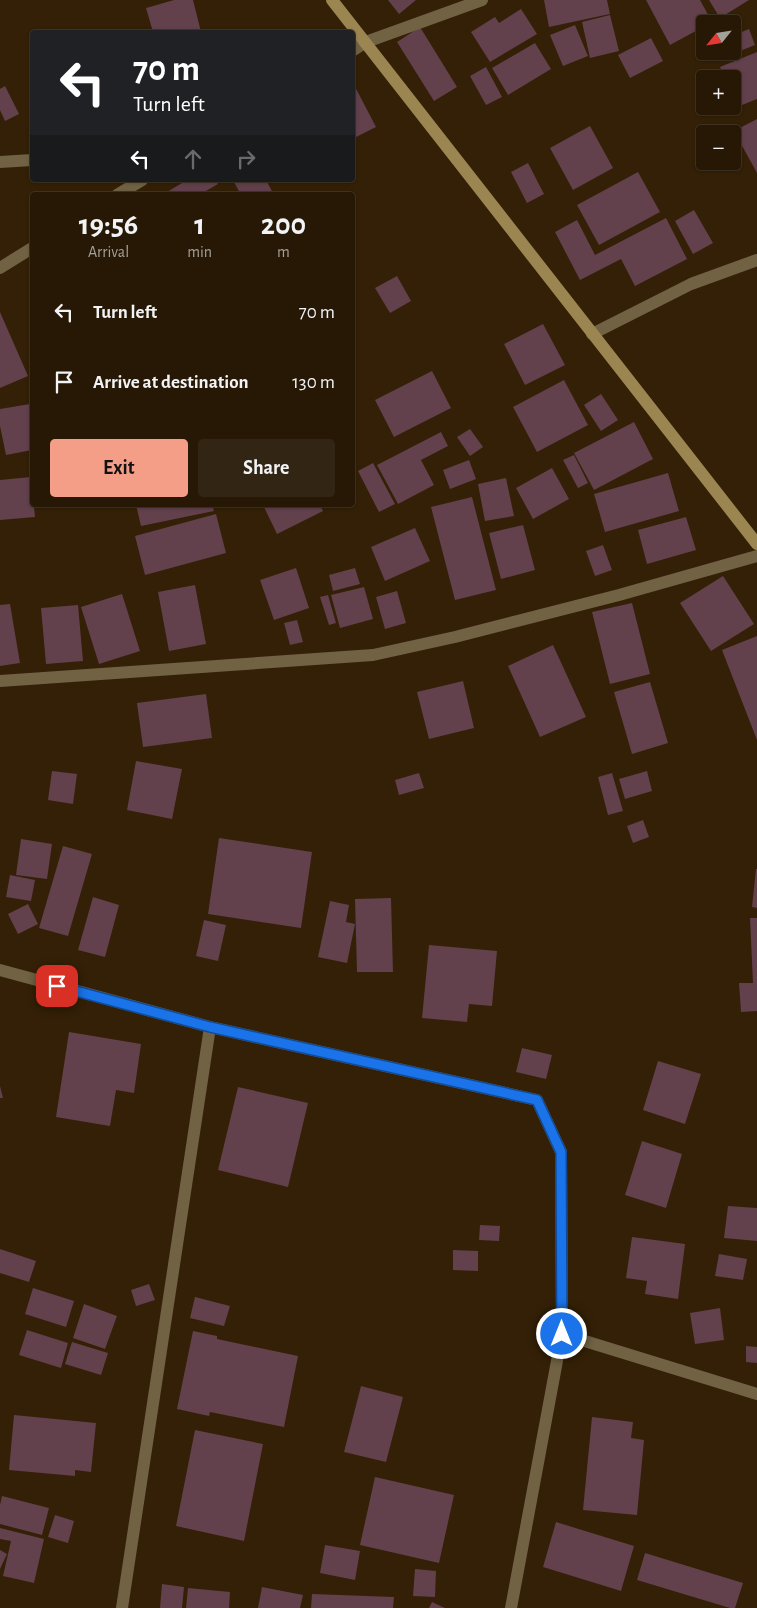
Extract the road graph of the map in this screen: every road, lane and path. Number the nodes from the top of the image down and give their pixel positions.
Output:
1 (332, 0) edge
2 (482, 0) edge
3 (366, 42) junction
4 (355, 49) edge
5 (30, 160) edge
6 (0, 162) edge
7 (139, 182) edge
8 (122, 192) edge
9 (30, 249) edge
10 (757, 260) edge
11 (0, 268) edge
12 (592, 334) junction
13 (757, 544) edge
14 (757, 556) edge
15 (0, 680) edge
16 (0, 970) edge
17 (210, 1027) junction
18 (562, 1334) junction
19 (757, 1394) edge
20 (122, 1608) edge
21 (511, 1608) edge

1 - 3 street
2 - 3 street
3 - 4 street
3 - 12 street
5 - 6 street
7 - 8 street
9 - 11 street
10 - 12 street
12 - 13 street
14 - 15 street
16 - 17 street
17 - 18 street
17 - 20 street
18 - 19 street
18 - 21 street

